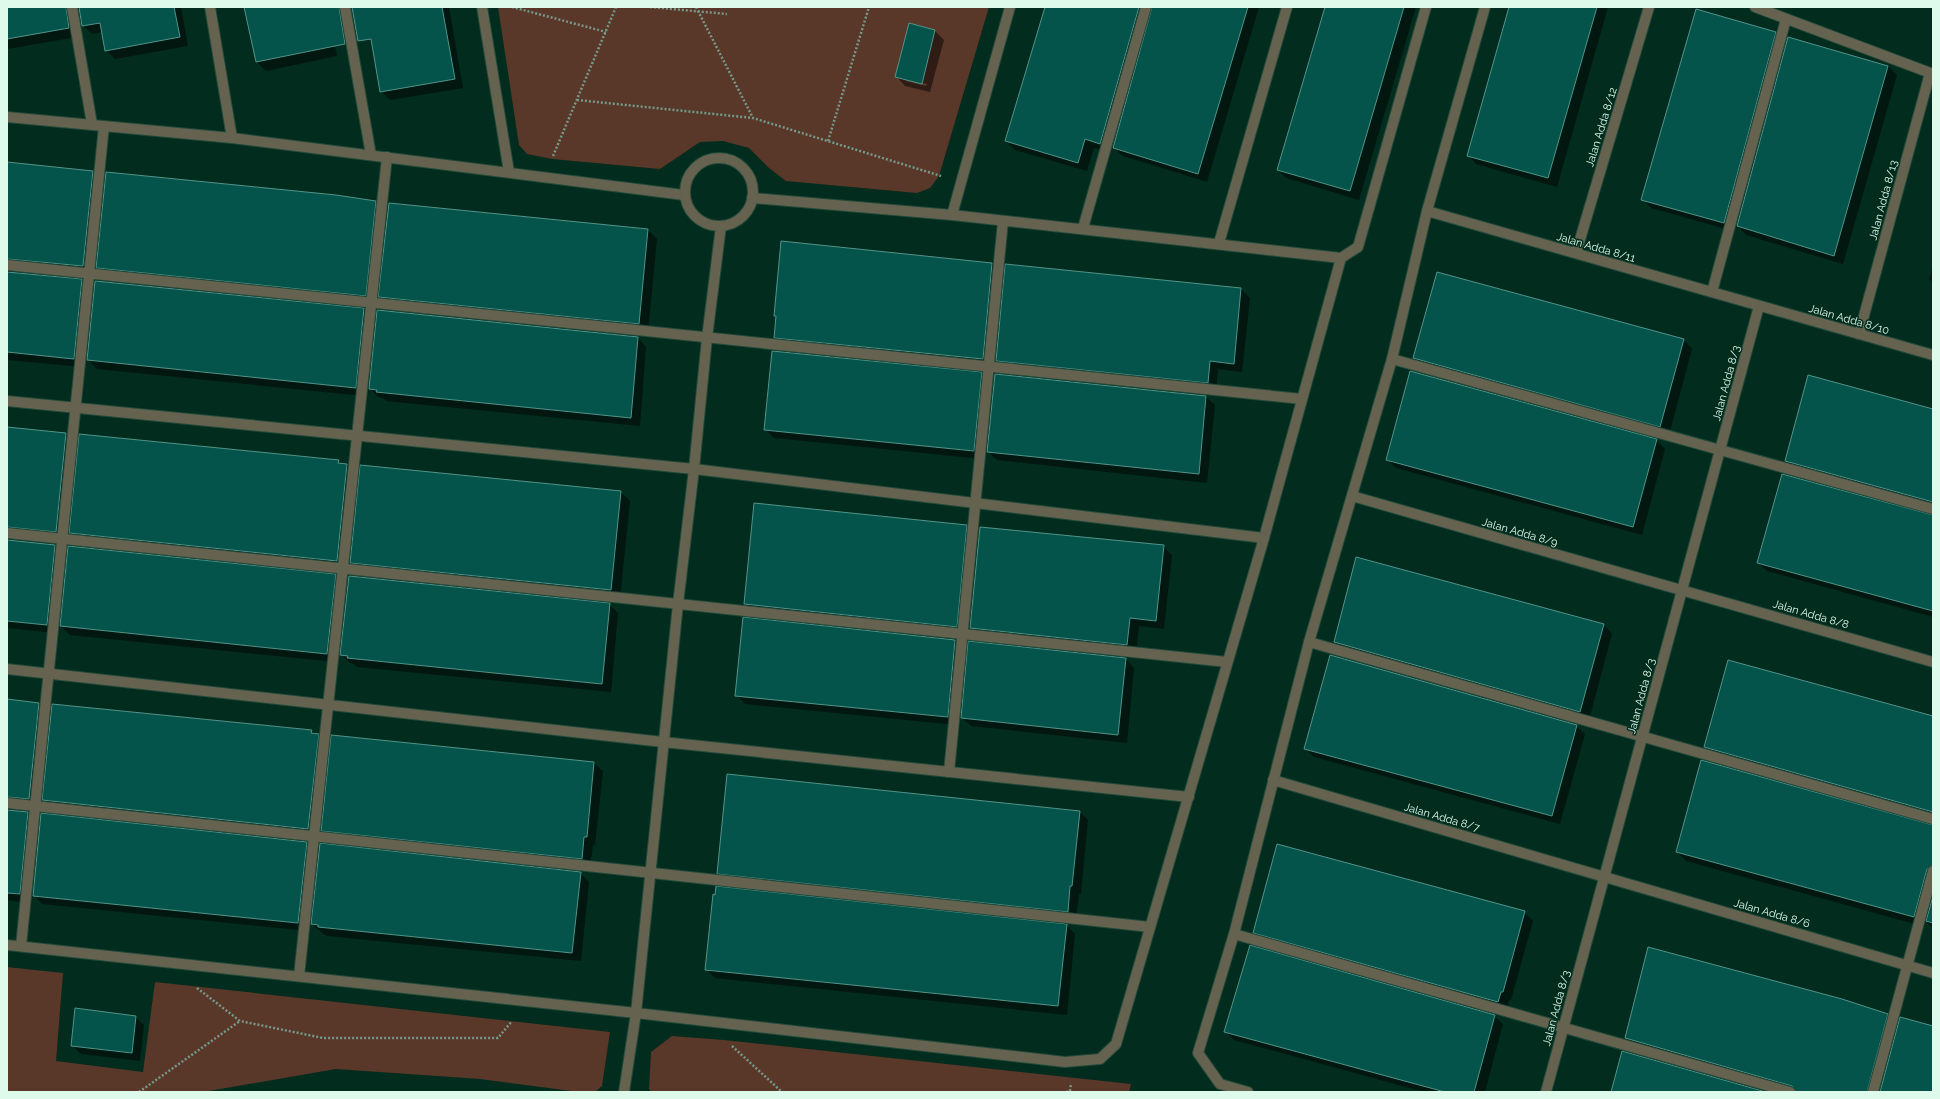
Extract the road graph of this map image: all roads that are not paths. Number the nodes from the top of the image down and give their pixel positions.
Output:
1 (72, 7) edge
2 (210, 7) edge
3 (345, 7) edge
4 (482, 7) edge
5 (1010, 7) edge
6 (1146, 7) edge
7 (1287, 7) edge
8 (1426, 7) edge
9 (1485, 7) edge
10 (1650, 7) edge
11 (1755, 7) edge
12 (1786, 19) junction
13 (1931, 73) edge
14 (7, 117) edge
15 (92, 124) junction
16 (104, 126) junction
17 (232, 138) junction
18 (371, 155) junction
19 (387, 157) junction
20 (509, 172) junction
21 (684, 195) junction
22 (752, 198) junction
23 (1427, 211) junction
24 (952, 215) junction
25 (1003, 221) junction
26 (721, 226) junction
27 (1082, 228) junction
28 (1219, 243) junction
29 (1576, 254) junction
30 (1341, 258) junction
31 (7, 265) edge
32 (89, 274) junction
33 (1712, 292) junction
34 (371, 303) junction
35 (1759, 306) junction
36 (1859, 334) junction
37 (707, 338) junction
38 (1933, 355) edge
39 (1392, 359) junction
40 (989, 366) junction
41 (1302, 399) junction
42 (7, 401) edge
43 (76, 407) junction
44 (357, 435) junction
45 (1720, 450) junction
46 (694, 469) junction
47 (1352, 496) junction
48 (975, 503) junction
49 (1933, 509) edge
50 (7, 533) edge
51 (1264, 538) junction
52 (62, 539) junction
53 (343, 568) junction
54 (1682, 590) junction
55 (678, 604) junction
56 (963, 634) junction
57 (1309, 642) junction
58 (1227, 662) junction
59 (1933, 662) edge
60 (7, 669) edge
61 (48, 674) junction
62 (328, 705) junction
63 (1642, 737) junction
64 (663, 742) junction
65 (949, 772) junction
66 (1274, 780) junction
67 (1189, 796) junction
68 (7, 803) edge
69 (35, 806) junction
70 (1933, 819) edge
71 (314, 837) junction
72 (1933, 871) edge
73 (649, 873) junction
74 (1604, 876) junction
75 (1150, 927) junction
76 (1234, 934) junction
77 (7, 945) edge
78 (21, 946) junction
79 (1907, 966) junction
80 (1933, 973) edge
81 (299, 976) junction
82 (636, 1013) junction
83 (1564, 1028) junction
84 (624, 1092) edge
85 (1248, 1092) edge
86 (1546, 1092) edge
87 (1790, 1092) edge
88 (1873, 1092) edge

1 - 15 street
2 - 17 street
3 - 18 street
4 - 20 street
5 - 24 street
6 - 27 street
7 - 28 street
8 - 30 street
9 - 23 street
10 - 29 street, Jalan Adda 8/12
11 - 12 street
12 - 13 street
12 - 33 street
13 - 36 street, Jalan Adda 8/13
14 - 15 street
15 - 16 street
16 - 17 street
16 - 32 street
17 - 18 street
18 - 19 street
19 - 20 street
19 - 34 street
20 - 21 street
21 - 22 street
21 - 26 street
22 - 24 street
22 - 26 street
23 - 29 street, Jalan Adda 8/11
23 - 39 street
24 - 25 street
25 - 27 street
25 - 40 street
26 - 37 street
27 - 28 street
28 - 30 street
29 - 33 street, Jalan Adda 8/11
30 - 41 street
31 - 32 street
32 - 34 street
32 - 43 street
33 - 35 street, Jalan Adda 8/11
34 - 37 street
34 - 44 street
35 - 36 street, Jalan Adda 8/10
35 - 45 street, Jalan Adda 8/3
36 - 38 street, Jalan Adda 8/10
37 - 40 street
37 - 46 street
39 - 45 street
39 - 47 street
40 - 41 street
40 - 48 street
41 - 51 street
42 - 43 street
43 - 44 street
43 - 52 street
44 - 46 street
44 - 53 street
45 - 49 street
45 - 54 street, Jalan Adda 8/3
46 - 48 street
46 - 55 street
47 - 54 street, Jalan Adda 8/9
47 - 57 street
48 - 51 street
48 - 56 street
50 - 52 street
51 - 58 street
52 - 53 street
52 - 61 street
53 - 55 street
53 - 62 street
54 - 59 street, Jalan Adda 8/8
54 - 63 street, Jalan Adda 8/3
55 - 56 street
55 - 64 street
56 - 58 street
56 - 65 street
57 - 63 street
57 - 66 street
58 - 67 street
60 - 61 street
61 - 62 street
61 - 69 street
62 - 64 street
62 - 71 street
63 - 70 street
63 - 74 street, Jalan Adda 8/3
64 - 65 street
64 - 73 street
65 - 67 street
66 - 74 street, Jalan Adda 8/7
66 - 76 street
67 - 75 street
68 - 69 street
69 - 71 street
69 - 78 street
71 - 73 street
71 - 81 street
72 - 79 street
73 - 75 street
73 - 82 street
74 - 79 street, Jalan Adda 8/6
74 - 83 street, Jalan Adda 8/3
75 - 82 street
76 - 83 street
76 - 85 street
77 - 78 street
78 - 81 street
79 - 80 street, Jalan Adda 8/6
79 - 88 street
81 - 82 street
82 - 84 street
83 - 86 street, Jalan Adda 8/3
83 - 87 street

